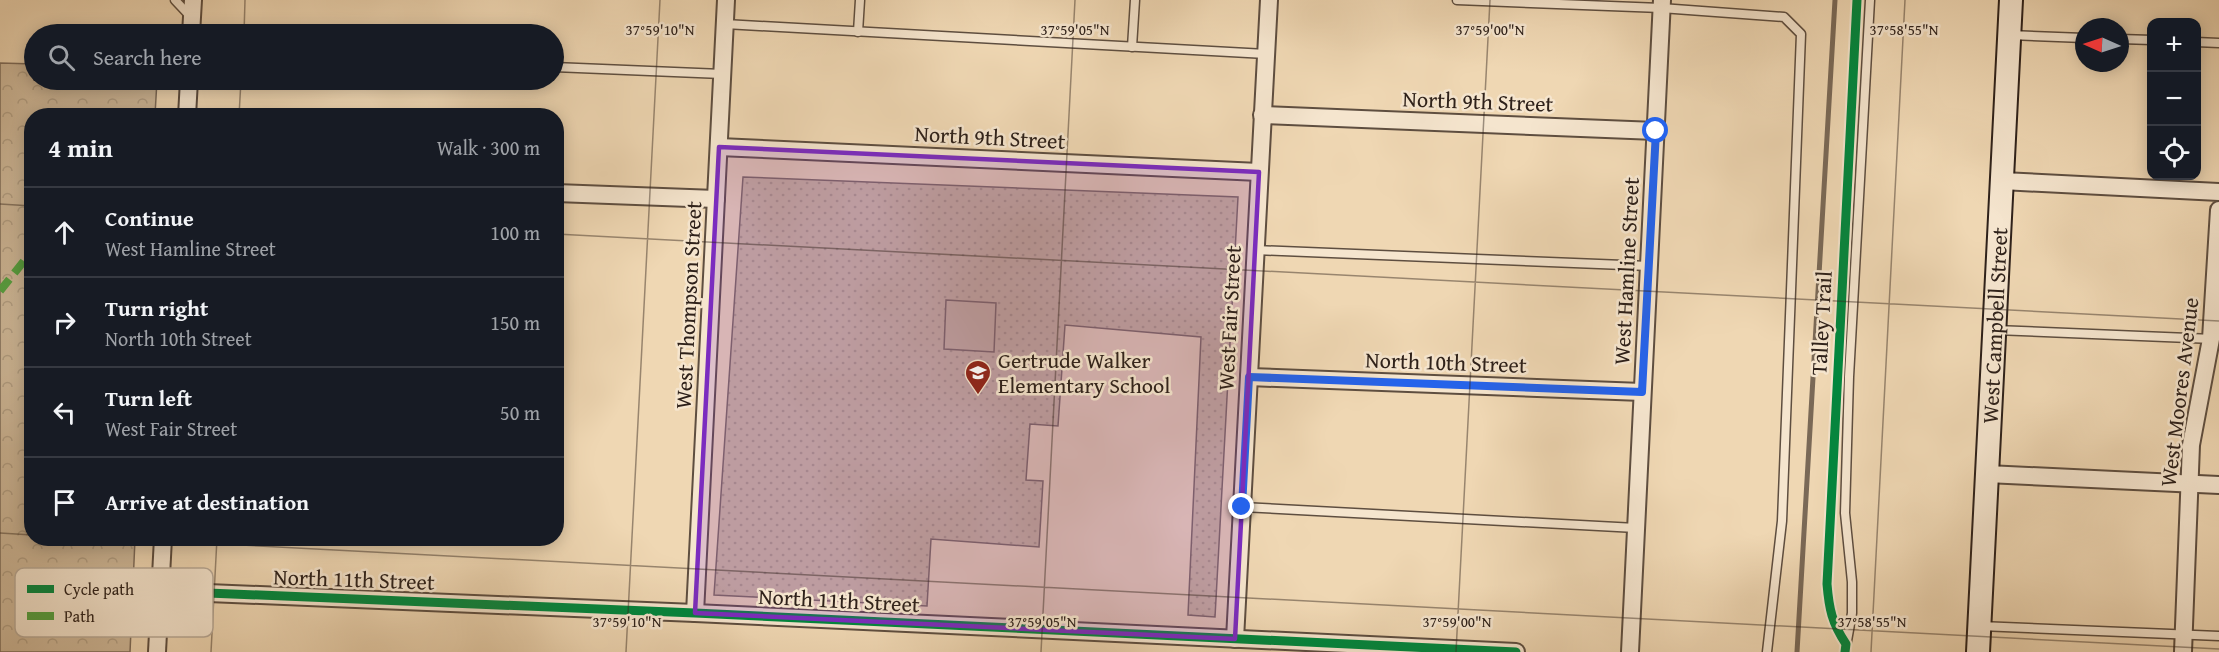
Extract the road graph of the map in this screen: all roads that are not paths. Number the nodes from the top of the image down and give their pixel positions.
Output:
1 (175, 0) edge
2 (194, 0) edge
3 (726, 0) edge
4 (860, 0) edge
5 (1135, 0) edge
6 (1269, 0) edge
7 (1457, 0) edge
8 (1870, 0) edge
9 (2012, 0) edge
10 (1661, 4) edge
11 (190, 24) edge
12 (192, 24) edge
13 (725, 24) junction
14 (858, 32) junction
15 (2010, 34) junction
16 (2075, 38) edge
17 (2129, 39) edge
18 (2147, 40) edge
19 (2201, 42) edge
20 (2219, 43) edge
21 (1132, 47) junction
22 (1266, 54) junction
23 (564, 67) edge
24 (723, 74) junction
25 (188, 90) edge
26 (187, 108) edge
27 (1262, 115) junction
28 (1656, 131) junction
29 (719, 147) junction
30 (1259, 172) junction
31 (2002, 182) junction
32 (2219, 192) edge
33 (564, 193) edge
34 (716, 200) junction
35 (2219, 210) edge
36 (1255, 250) junction
37 (1649, 266) junction
38 (1995, 330) junction
39 (2215, 339) edge
40 (1249, 377) junction
41 (1642, 392) junction
42 (1987, 474) junction
43 (2189, 484) junction
44 (2219, 485) edge
45 (1242, 507) junction
46 (1636, 528) junction
47 (163, 546) edge
48 (161, 568) edge
49 (213, 593) edge
50 (695, 613) junction
51 (1980, 626) junction
52 (2184, 634) junction
53 (2219, 636) edge
54 (158, 637) edge
55 (1235, 639) junction
56 (157, 652) edge
57 (1516, 652) edge
58 (1630, 652) edge
59 (1767, 652) edge
60 (1845, 652) edge
61 (1978, 652) edge
62 (2183, 652) edge

1 - 11 lane
2 - 12 street
3 - 13 street, West Thompson Street
4 - 14 lane
5 - 21 lane
6 - 22 street, West Fair Street
7 - 10 lane
8 - 60 lane
9 - 15 street, West Campbell Street
10 - 28 street, West Hamline Street
10 - 59 lane
13 - 14 lane
13 - 24 street, West Thompson Street
14 - 21 lane
15 - 16 lane
15 - 31 street, West Campbell Street
17 - 18 lane
19 - 20 lane
21 - 22 lane
22 - 27 street, West Fair Street
23 - 24 lane
24 - 29 street, West Thompson Street
25 - 26 street
27 - 28 street, North 9th Street
27 - 30 street, West Fair Street
28 - 37 street, West Hamline Street
29 - 30 street, North 9th Street
29 - 34 street, West Thompson Street
30 - 36 street, West Fair Street
31 - 32 street
31 - 38 street, West Campbell Street
33 - 34 street
34 - 50 street, West Thompson Street
35 - 39 street, West Moores Avenue
36 - 37 lane
36 - 40 street, West Fair Street
37 - 41 street, West Hamline Street
38 - 39 lane
38 - 42 street, West Campbell Street
39 - 43 street, West Moores Avenue
40 - 41 street, North 10th Street
40 - 45 street, West Fair Street
41 - 46 street, West Hamline Street
42 - 43 street
42 - 51 street, West Campbell Street
43 - 44 street
43 - 52 street, West Moores Avenue
45 - 46 lane
45 - 55 street, West Fair Street
46 - 58 street, West Hamline Street
47 - 48 street
49 - 50 street, North 11th Street
50 - 55 street, North 11th Street
51 - 52 lane
51 - 61 street, West Campbell Street
52 - 53 lane
52 - 62 street, West Moores Avenue
54 - 56 street
55 - 57 street, North 11th Street

